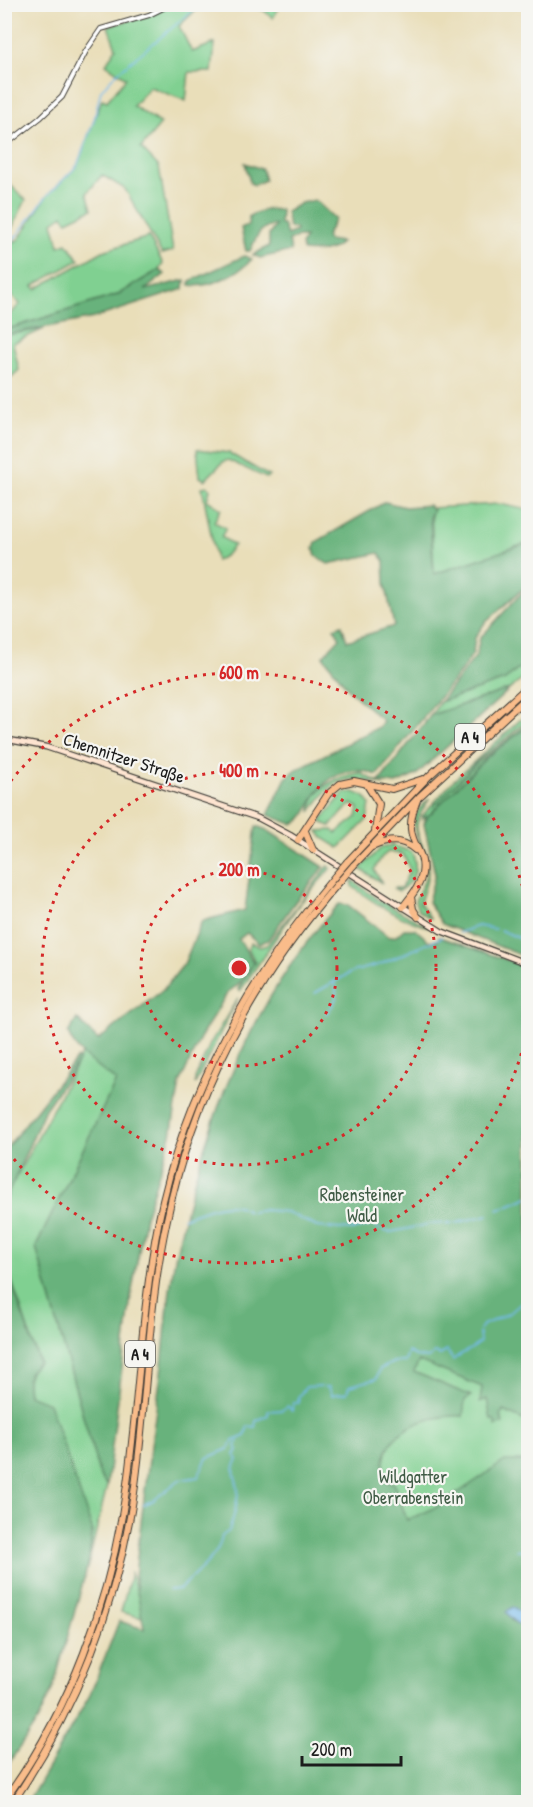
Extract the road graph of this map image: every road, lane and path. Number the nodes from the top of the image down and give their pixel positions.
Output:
1 (171, 4) edge
2 (4, 146) edge
3 (528, 686) edge
4 (528, 696) edge
5 (4, 738) edge
6 (429, 776) junction
7 (367, 785) junction
8 (419, 797) junction
9 (305, 830) junction
10 (374, 831) junction
11 (298, 840) junction
12 (369, 848) junction
13 (313, 850) junction
14 (418, 852) junction
15 (350, 864) junction
16 (411, 897) junction
17 (403, 907) junction
18 (418, 917) junction
19 (528, 964) edge
20 (4, 1801) edge
21 (13, 1803) edge

1 - 2 street
3 - 6 highway, A 4
4 - 8 highway, A 4
5 - 11 main road, Chemnitzer Straße
6 - 7 highway
6 - 10 highway, A 4
7 - 9 highway
7 - 10 highway
8 - 12 highway, A 4
8 - 14 highway
9 - 11 highway
9 - 13 highway
10 - 15 highway, A 4
11 - 13 main road, Chemnitzer Straße
12 - 14 highway
12 - 15 highway, A 4
13 - 17 main road, Chemnitzer Straße
14 - 16 highway
15 - 20 highway, A 4, bridge
15 - 21 highway, A 4, bridge
16 - 17 highway
16 - 18 highway
17 - 18 main road, Chemnitzer Straße
18 - 19 main road, Chemnitzer Straße

